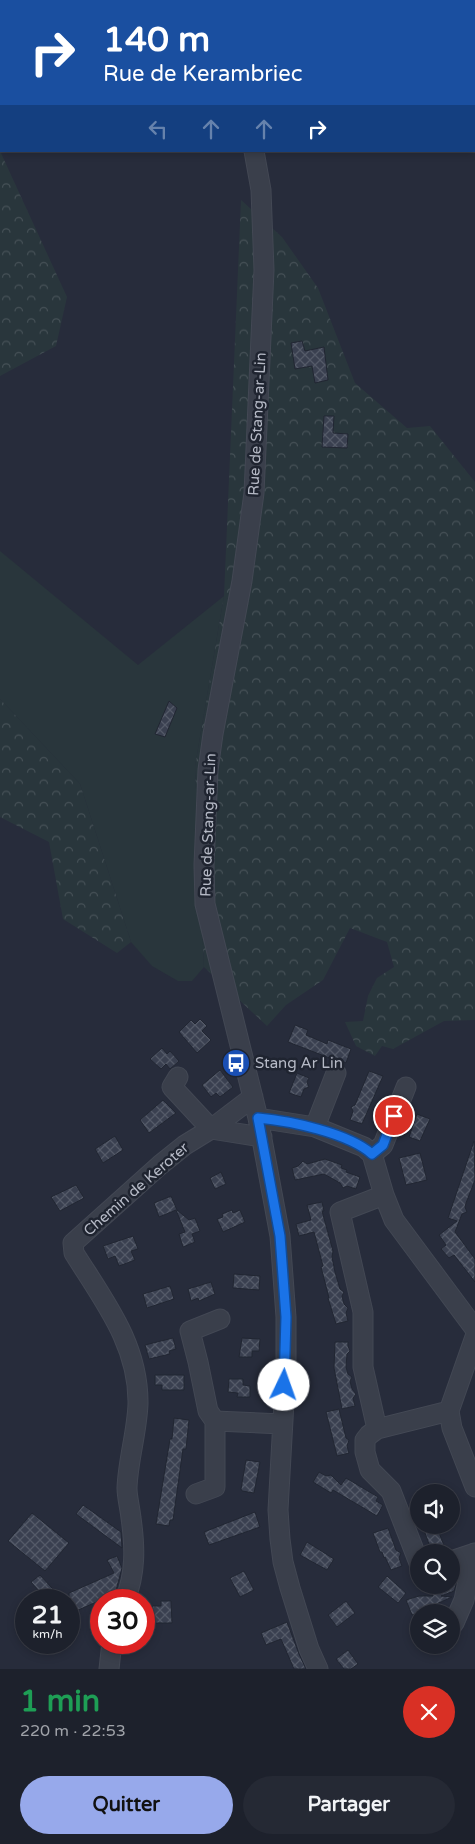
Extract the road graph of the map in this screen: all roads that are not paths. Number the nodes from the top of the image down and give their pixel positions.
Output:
1 (254, 152) edge
2 (336, 1073) dead end
3 (178, 1077) dead end
4 (406, 1087) dead end
5 (254, 1097) junction
6 (258, 1118) junction
7 (315, 1127) junction
8 (211, 1129) junction
9 (262, 1137) junction
10 (372, 1154) junction
11 (384, 1195) junction
12 (220, 1319) dead end
13 (475, 1329) edge
14 (475, 1337) edge
15 (470, 1373) edge
16 (449, 1411) junction
17 (215, 1421) junction
18 (282, 1424) junction
19 (377, 1429) junction
20 (475, 1487) edge
21 (196, 1494) dead end
22 (412, 1544) edge
23 (474, 1553) edge
24 (460, 1558) edge
25 (128, 1589) edge
26 (460, 1609) edge
27 (111, 1654) edge
28 (109, 1669) edge
29 (318, 1669) edge

1 - 5 street, Rue de Stang-ar-Lin
2 - 7 street
3 - 8 street
4 - 10 street
5 - 6 street, Rue de Stang-ar-Lin
5 - 8 street, Chemin de Keroter
6 - 7 street
6 - 9 street, Rue de Stang-ar-Lin
7 - 10 street
8 - 9 street
8 - 25 street, Chemin de Keroter
9 - 18 street, Rue de Stang-ar-Lin
10 - 11 street
11 - 13 street
11 - 19 street
12 - 17 street
14 - 15 street
15 - 16 street
16 - 19 street
16 - 20 street
17 - 18 street
17 - 21 street
18 - 29 street, Rue de Stang-ar-Lin
19 - 22 street
23 - 24 street
23 - 26 street
27 - 28 street

